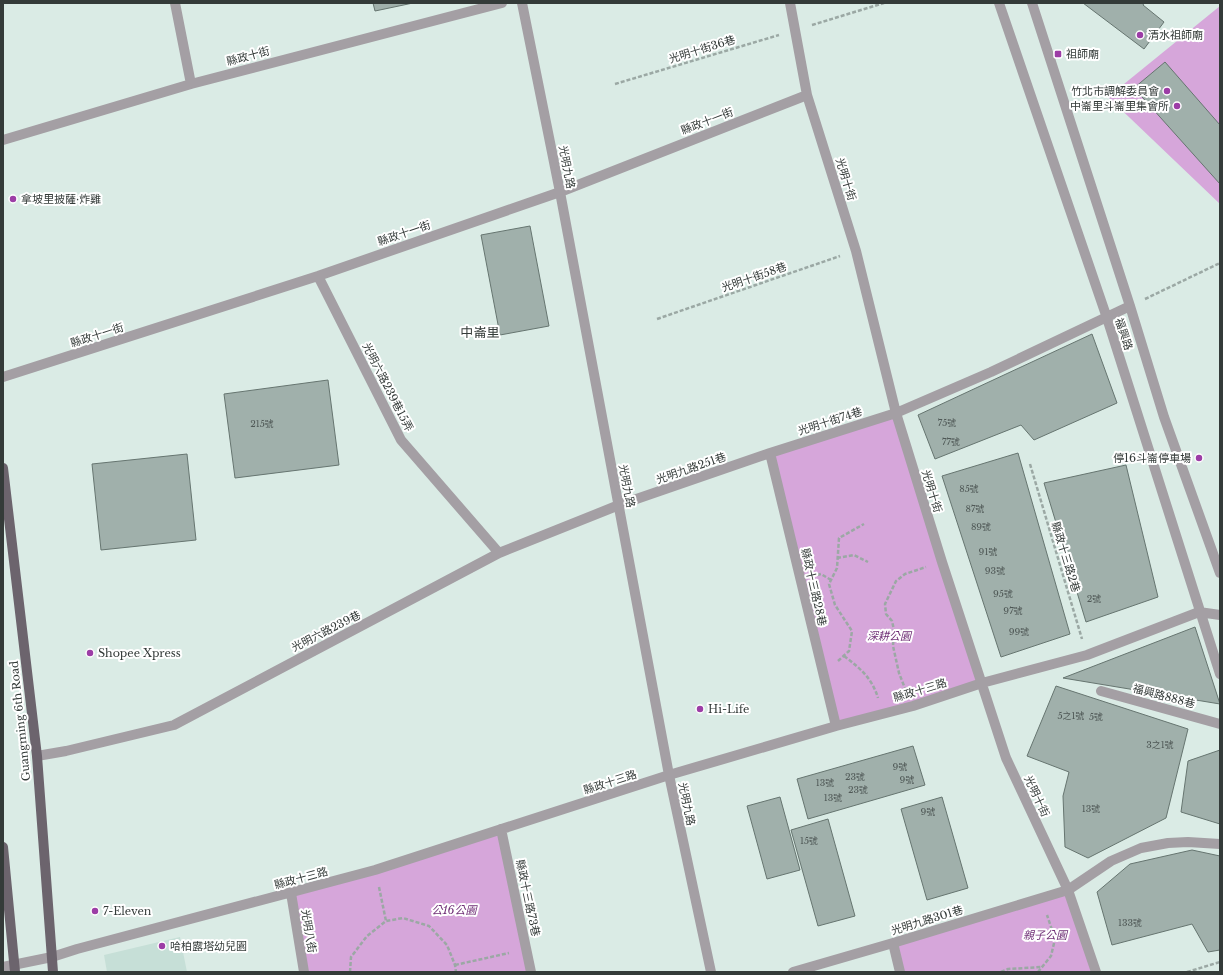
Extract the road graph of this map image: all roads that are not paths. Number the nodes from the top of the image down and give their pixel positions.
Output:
1 (175, 3) edge
2 (502, 3) edge
3 (522, 3) edge
4 (790, 3) edge
5 (999, 3) edge
6 (1032, 3) edge
7 (191, 84) junction
8 (807, 94) junction
9 (3, 140) edge
10 (560, 192) junction
11 (318, 276) junction
12 (1130, 306) junction
13 (1107, 318) junction
14 (3, 377) edge
15 (896, 413) junction
16 (770, 453) junction
17 (3, 468) edge
18 (619, 505) junction
19 (499, 553) junction
20 (1220, 573) edge
21 (1199, 612) junction
22 (1220, 615) edge
23 (1220, 674) edge
24 (982, 683) junction
25 (1101, 691) dead end
26 (1220, 724) edge
27 (836, 726) junction
28 (37, 756) junction
29 (669, 775) junction
30 (501, 829) junction
31 (1220, 844) edge
32 (3, 847) edge
33 (1068, 890) junction
34 (291, 893) junction
35 (893, 943) junction
36 (52, 957) junction
37 (3, 967) edge
38 (14, 968) edge
39 (53, 972) edge
40 (304, 972) edge
41 (531, 972) edge
42 (711, 972) edge
43 (793, 972) edge
44 (900, 972) edge
45 (1096, 972) edge

1 - 7 street
2 - 7 street, 縣政十街
3 - 10 street, 光明九路
4 - 8 street, 光明十街
5 - 13 street, 福興路
6 - 12 street, 福興路
7 - 9 street, 縣政十街
8 - 10 street, 縣政十一街
8 - 15 street, 光明十街
10 - 11 street, 縣政十一街
10 - 18 street, 光明九路
11 - 14 street, 縣政十一街
11 - 19 street, 光明六路239巷15弄
12 - 13 street, 光明十街74巷
12 - 20 street, 福興路
13 - 15 street, 光明十街74巷
13 - 21 street, 福興路
15 - 16 street, 光明十街74巷
15 - 24 street, 光明十街
16 - 18 street, 光明九路251巷
16 - 27 street, 縣政十三路28巷
17 - 28 main road, Guangming 6th Road
18 - 19 street, 光明六路239巷
18 - 29 street, 光明九路
19 - 28 street, 光明六路239巷
21 - 22 street, 縣政十三路
21 - 23 street, 福興路
21 - 24 street, 縣政十三路
24 - 27 street, 縣政十三路
24 - 33 street, 光明十街
25 - 26 street, 福興路888巷
27 - 29 street, 縣政十三路
28 - 36 main road, Guangming 6th Road
29 - 30 street, 縣政十三路
29 - 42 street, 光明九路
30 - 34 street, 縣政十三路
30 - 41 street, 縣政十三路73巷
31 - 33 street, 光明九路301巷
32 - 38 main road
33 - 35 street, 光明九路301巷
33 - 45 street, 光明十街
34 - 36 street, 縣政十三路
34 - 40 street, 光明八街
35 - 43 street, 光明九路301巷
35 - 44 street
36 - 38 street, 縣政十三路
36 - 39 main road, Guangming 6th Road
37 - 38 street, 縣政十三路

